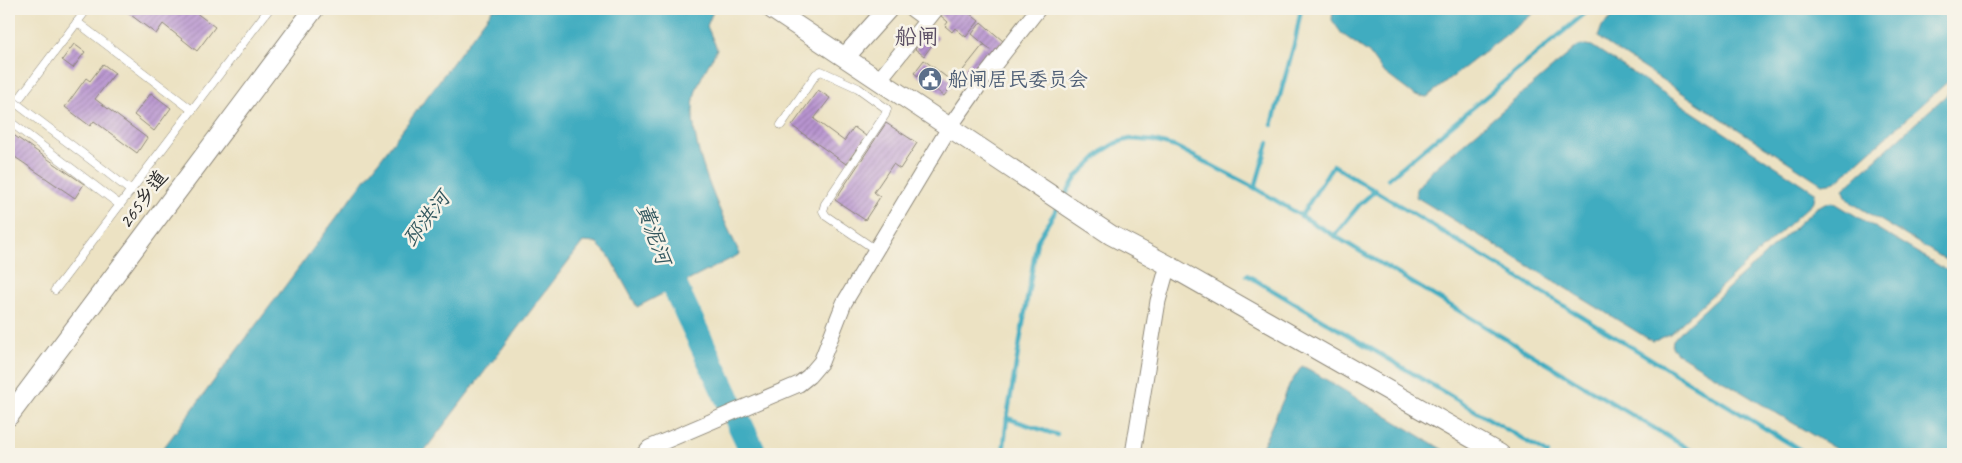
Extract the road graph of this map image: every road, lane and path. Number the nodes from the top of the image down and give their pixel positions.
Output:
1 (87, 9) edge
2 (269, 9) edge
3 (314, 9) edge
4 (772, 9) edge
5 (888, 9) edge
6 (912, 9) edge
7 (1038, 9) edge
8 (931, 14) edge
9 (77, 22) junction
10 (845, 57) junction
11 (879, 80) junction
12 (9, 98) edge
13 (192, 110) junction
14 (9, 112) edge
15 (9, 121) edge
16 (781, 125) dead end
17 (949, 128) junction
18 (131, 191) junction
19 (120, 205) junction
20 (876, 250) junction
21 (1168, 265) junction
22 (55, 290) dead end
23 (9, 416) edge
24 (647, 451) edge
25 (1133, 454) edge
26 (1500, 454) edge

1 - 9 lane
2 - 13 lane
3 - 23 street, 265乡道
4 - 10 street
5 - 10 street
6 - 8 street
7 - 17 street
8 - 11 street
9 - 13 lane
9 - 14 lane
10 - 11 street
11 - 17 street
12 - 18 lane, bridge
13 - 18 lane
15 - 19 lane
16 - 20 lane
17 - 20 street
17 - 21 street
18 - 19 lane
19 - 22 lane
20 - 24 street
21 - 25 street
21 - 26 street

